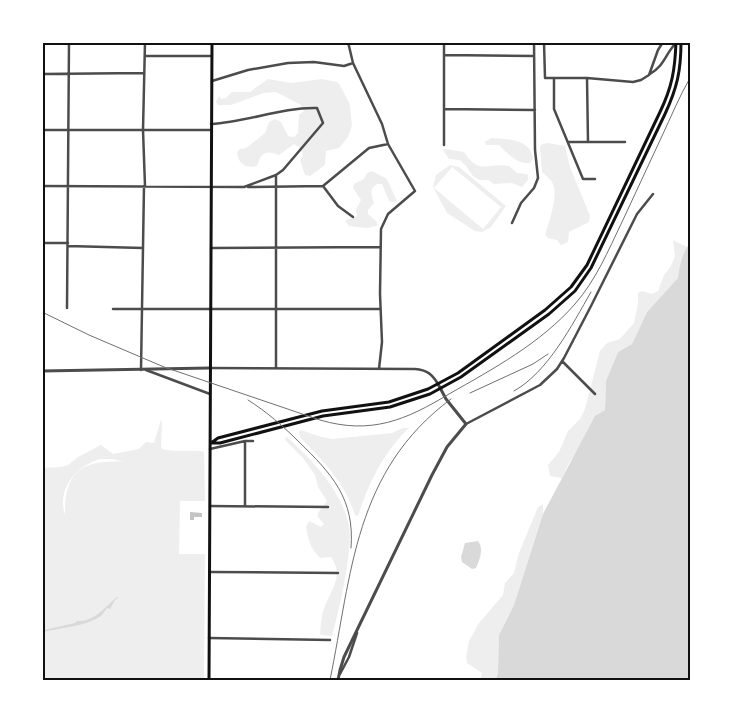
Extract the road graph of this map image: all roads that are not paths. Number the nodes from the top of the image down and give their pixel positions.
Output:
1 (69, 42) edge
2 (145, 42) edge
3 (212, 42) edge
4 (348, 42) edge
5 (444, 42) edge
6 (534, 42) edge
7 (544, 42) edge
8 (663, 42) edge
9 (681, 42) edge
10 (676, 43) edge
11 (445, 55) junction
12 (145, 56) junction
13 (212, 56) junction
14 (534, 56) junction
15 (353, 64) junction
16 (144, 73) junction
17 (42, 74) edge
18 (69, 74) junction
19 (649, 75) junction
20 (554, 78) junction
21 (587, 78) junction
22 (212, 80) junction
23 (444, 109) junction
24 (535, 110) junction
25 (212, 124) junction
26 (42, 130) edge
27 (68, 130) junction
28 (143, 130) junction
29 (212, 130) junction
30 (568, 142) junction
31 (588, 142) junction
32 (625, 142) dead end
33 (388, 144) junction
34 (444, 145) dead end
35 (276, 175) junction
36 (595, 179) dead end
37 (42, 186) edge
38 (68, 186) junction
39 (144, 186) junction
40 (244, 186) junction
41 (276, 186) junction
42 (323, 186) junction
43 (211, 187) junction
44 (653, 194) dead end
45 (353, 217) dead end
46 (512, 223) dead end
47 (42, 243) edge
48 (68, 244) junction
49 (380, 247) junction
50 (143, 248) junction
51 (211, 248) junction
52 (276, 248) junction
53 (68, 308) dead end
54 (142, 308) junction
55 (211, 308) junction
56 (113, 309) dead end
57 (276, 309) junction
58 (380, 309) junction
59 (562, 361) junction
60 (210, 368) junction
61 (276, 368) junction
62 (379, 369) junction
63 (141, 370) junction
64 (146, 370) junction
65 (42, 371) edge
66 (438, 384) junction
67 (441, 389) junction
68 (210, 394) junction
69 (595, 394) dead end
70 (466, 424) junction
71 (245, 441) junction
72 (253, 441) dead end
73 (210, 443) junction
74 (210, 449) junction
75 (210, 506) junction
76 (245, 506) junction
77 (328, 507) dead end
78 (210, 572) junction
79 (338, 573) dead end
80 (209, 638) junction
81 (330, 640) dead end
82 (338, 679) edge
83 (209, 680) edge

1 - 18 street
2 - 12 street
3 - 13 main road
4 - 15 street
5 - 11 street
6 - 14 street
7 - 20 street
8 - 19 street
9 - 67 main road
10 - 19 street
10 - 66 main road
11 - 14 street
11 - 23 street
12 - 13 street
12 - 16 street
13 - 22 main road
14 - 24 street
15 - 22 street
15 - 33 street
16 - 18 street
16 - 28 street
17 - 18 street
18 - 27 street
19 - 21 street
20 - 21 street
20 - 30 street
21 - 31 street
22 - 25 main road
23 - 24 street
23 - 34 street
24 - 46 street
25 - 29 main road
25 - 35 street
26 - 27 street
27 - 28 street
27 - 38 street
28 - 29 street
28 - 39 street
29 - 43 main road
30 - 31 street
30 - 36 street
31 - 32 street
33 - 42 street
33 - 49 street
35 - 40 street
35 - 41 street
37 - 38 street
38 - 39 street
38 - 48 street
39 - 43 street
39 - 50 street
40 - 41 street
40 - 43 street
41 - 42 street
41 - 52 street
42 - 45 street
43 - 51 main road
44 - 59 street
47 - 48 street
48 - 50 street
48 - 53 street
49 - 52 street
49 - 58 street
50 - 54 street
51 - 52 street
51 - 55 main road
52 - 57 street
54 - 55 street
54 - 56 street
54 - 63 street
55 - 57 street
55 - 60 main road
57 - 58 street
57 - 61 street
58 - 62 street
59 - 69 street
59 - 70 street
60 - 61 street
60 - 64 street
60 - 68 main road
61 - 62 street
62 - 66 street
63 - 64 street
63 - 65 street
64 - 68 street
66 - 67 street
66 - 73 main road
67 - 70 street
67 - 73 main road
68 - 73 main road
70 - 82 street
71 - 72 street
71 - 74 street
71 - 76 street
73 - 74 main road
74 - 75 main road
75 - 76 street
75 - 78 main road
76 - 77 street
78 - 79 street
78 - 80 main road
80 - 81 street
80 - 83 main road

